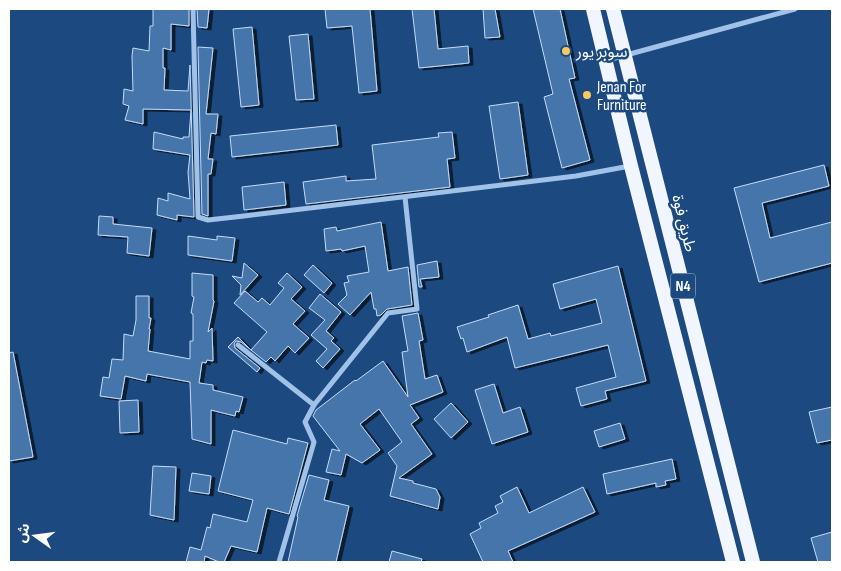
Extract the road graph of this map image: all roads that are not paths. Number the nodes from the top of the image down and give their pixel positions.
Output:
1 (193, 9) edge
2 (593, 9) edge
3 (613, 9) edge
4 (795, 9) edge
5 (624, 55) junction
6 (605, 60) junction
7 (631, 166) junction
8 (404, 197) junction
9 (238, 345) dead end
10 (314, 405) junction
11 (279, 562) edge
12 (733, 562) edge
13 (754, 562) edge

1 - 8 street
2 - 6 highway, N4
3 - 5 highway, طريق فوة / N4
4 - 5 street
5 - 6 street
5 - 13 highway, طريق فوة / N4
6 - 7 highway, N4
7 - 8 street
7 - 12 highway, N4
8 - 10 street
9 - 10 street
10 - 11 street

